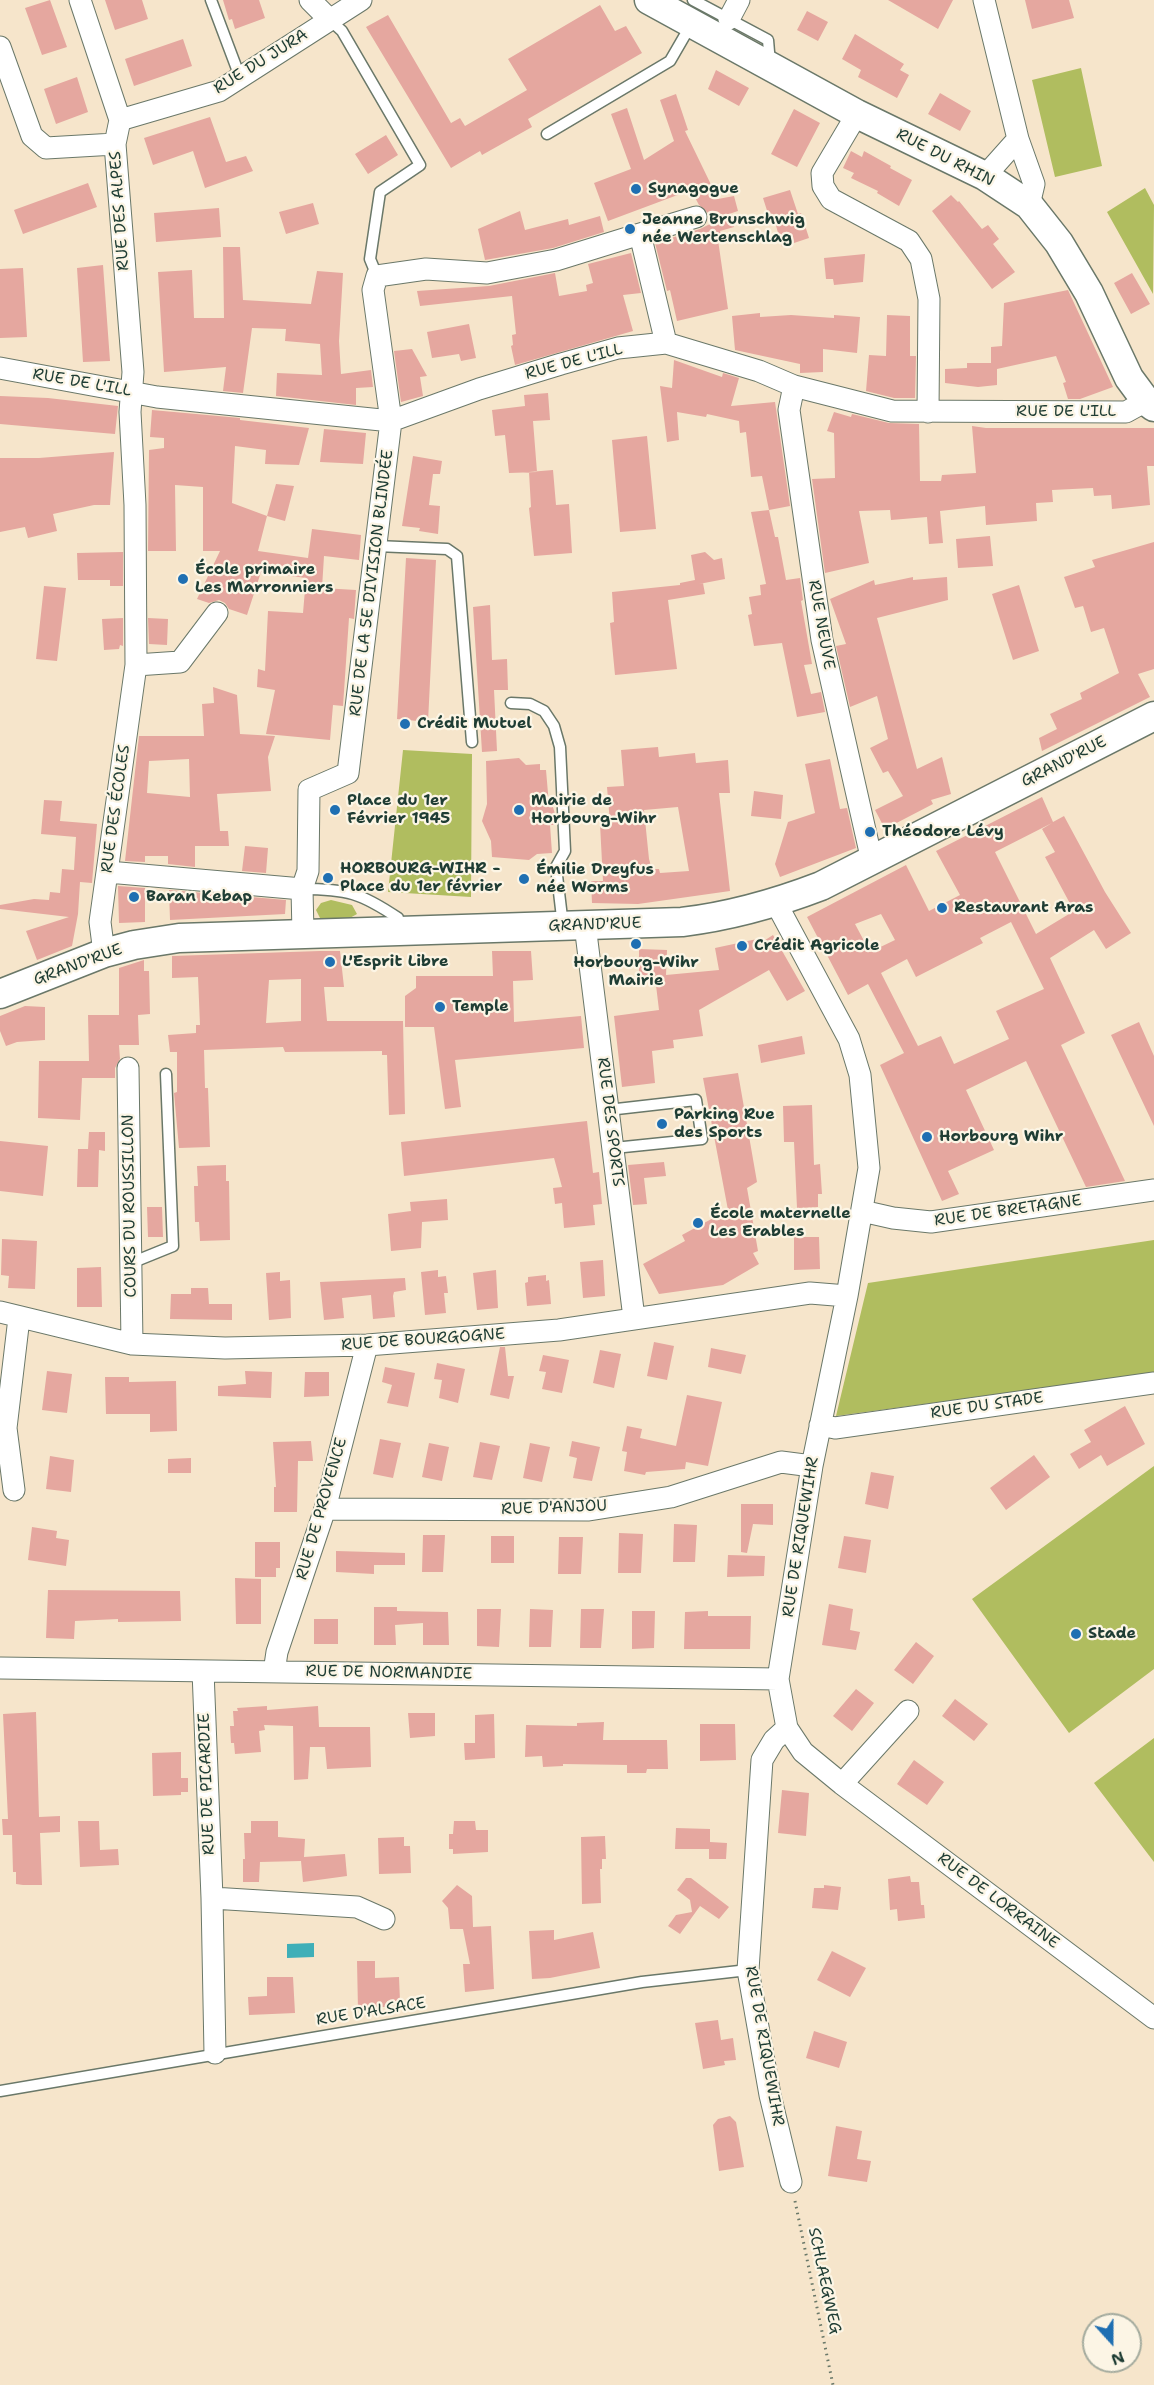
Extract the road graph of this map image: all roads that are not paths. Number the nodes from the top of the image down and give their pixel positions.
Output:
1 (80, 0) edge
2 (211, 0) edge
3 (310, 0) edge
4 (361, 0) edge
5 (650, 0) edge
6 (984, 0) edge
7 (734, 9) edge
8 (692, 11) edge
9 (329, 19) junction
10 (0, 47) edge
11 (771, 67) junction
12 (240, 77) junction
13 (857, 114) junction
14 (120, 120) junction
15 (547, 134) dead end
16 (1018, 139) junction
17 (115, 144) junction
18 (985, 176) junction
19 (1029, 205) junction
20 (696, 217) dead end
21 (640, 234) junction
22 (376, 276) junction
23 (666, 343) junction
24 (0, 368) edge
25 (794, 386) junction
26 (131, 392) junction
27 (1150, 404) edge
28 (928, 412) junction
29 (391, 421) junction
30 (376, 546) junction
31 (217, 613) dead end
32 (136, 665) junction
33 (512, 704) dead end
34 (1154, 716) edge
35 (472, 742) dead end
36 (872, 861) junction
37 (108, 872) junction
38 (305, 880) junction
39 (776, 903) junction
40 (574, 926) junction
41 (400, 931) junction
42 (303, 934) junction
43 (104, 953) junction
44 (0, 994) edge
45 (128, 1068) dead end
46 (166, 1074) dead end
47 (608, 1110) junction
48 (614, 1148) junction
49 (1154, 1190) edge
50 (862, 1211) junction
51 (131, 1263) junction
52 (847, 1296) junction
53 (10, 1315) edge
54 (634, 1318) junction
55 (132, 1344) junction
56 (367, 1345) junction
57 (1154, 1383) edge
58 (820, 1425) junction
59 (812, 1466) junction
60 (14, 1490) dead end
61 (326, 1509) junction
62 (0, 1668) edge
63 (203, 1671) junction
64 (274, 1672) junction
65 (778, 1679) junction
66 (908, 1711) dead end
67 (787, 1728) junction
68 (842, 1784) junction
69 (212, 1898) junction
70 (384, 1919) dead end
71 (748, 1970) junction
72 (1153, 2016) edge
73 (215, 2053) junction
74 (0, 2091) edge
75 (791, 2182) road end

1 - 14 street
2 - 12 lane
3 - 9 street
4 - 9 street, RUE DU JURA
5 - 8 main road, RUE DU RHIN
6 - 16 street
7 - 8 lane
7 - 11 lane
8 - 11 main road, RUE DU RHIN
8 - 15 lane
9 - 12 street, RUE DU JURA
9 - 22 lane
10 - 17 street
11 - 13 main road, RUE DU RHIN
12 - 14 street, RUE DU JURA
13 - 18 main road, RUE DU RHIN
13 - 28 street
14 - 17 street, RUE DES ALPES
16 - 18 street
16 - 19 street
17 - 26 street, RUE DES ALPES
18 - 19 main road, RUE DU RHIN
19 - 27 main road, RUE DU RHIN
20 - 21 street
21 - 22 street
21 - 23 street
22 - 29 street, RUE DE LA 5E DIVISION BLINDÉE
23 - 25 street, RUE DE L'ILL
23 - 29 street, RUE DE L'ILL
24 - 26 street, RUE DE L'ILL
25 - 28 street, RUE DE L'ILL
25 - 36 street, RUE NEUVE
26 - 29 street, RUE DE L'ILL
26 - 32 street, RUE DES ÉCOLES
27 - 28 street, RUE DE L'ILL
29 - 30 street, RUE DE LA 5E DIVISION BLINDÉE
30 - 35 lane
30 - 38 street, RUE DE LA 5E DIVISION BLINDÉE
31 - 32 street
32 - 37 street, RUE DES ÉCOLES
33 - 40 lane
34 - 36 main road, GRAND'RUE
36 - 39 main road, GRAND'RUE
37 - 38 street
37 - 43 street, RUE DES ÉCOLES
38 - 41 lane
38 - 42 street
39 - 40 main road, GRAND'RUE
39 - 50 street, RUE DE RIQUEWIHR
40 - 41 main road, GRAND'RUE
40 - 47 street, RUE DES SPORTS
41 - 42 main road, GRAND'RUE
42 - 43 main road, GRAND'RUE
43 - 44 main road, GRAND'RUE
45 - 51 street, COURS DU ROUSSILLON
46 - 51 lane
47 - 48 street, RUE DES SPORTS
47 - 48 lane
48 - 54 street, RUE DES SPORTS
49 - 50 street, RUE DE BRETAGNE
50 - 52 street, RUE DE RIQUEWIHR
51 - 55 street, COURS DU ROUSSILLON
52 - 54 street, RUE DE BOURGOGNE
52 - 58 street, RUE DE RIQUEWIHR
53 - 55 street, RUE DE BOURGOGNE
53 - 60 street
54 - 56 street, RUE DE BOURGOGNE
55 - 56 street, RUE DE BOURGOGNE
56 - 61 street, RUE DE PROVENCE
57 - 58 street, RUE DU STADE
58 - 59 street, RUE DE RIQUEWIHR
59 - 61 street, RUE D'ANJOU
59 - 65 street, RUE DE RIQUEWIHR
61 - 64 street, RUE DE PROVENCE
62 - 63 street, RUE DE NORMANDIE
63 - 64 street, RUE DE NORMANDIE
63 - 69 street, RUE DE PICARDIE
64 - 65 street, RUE DE NORMANDIE
65 - 67 street, RUE DE RIQUEWIHR
66 - 68 street
67 - 68 street, RUE DE LORRAINE
67 - 71 street, RUE DE RIQUEWIHR
68 - 72 street, RUE DE LORRAINE
69 - 70 street
69 - 73 street, RUE DE PICARDIE
71 - 73 lane, RUE D'ALSACE
71 - 75 street, RUE DE RIQUEWIHR
73 - 74 lane, RUE D'ALSACE

